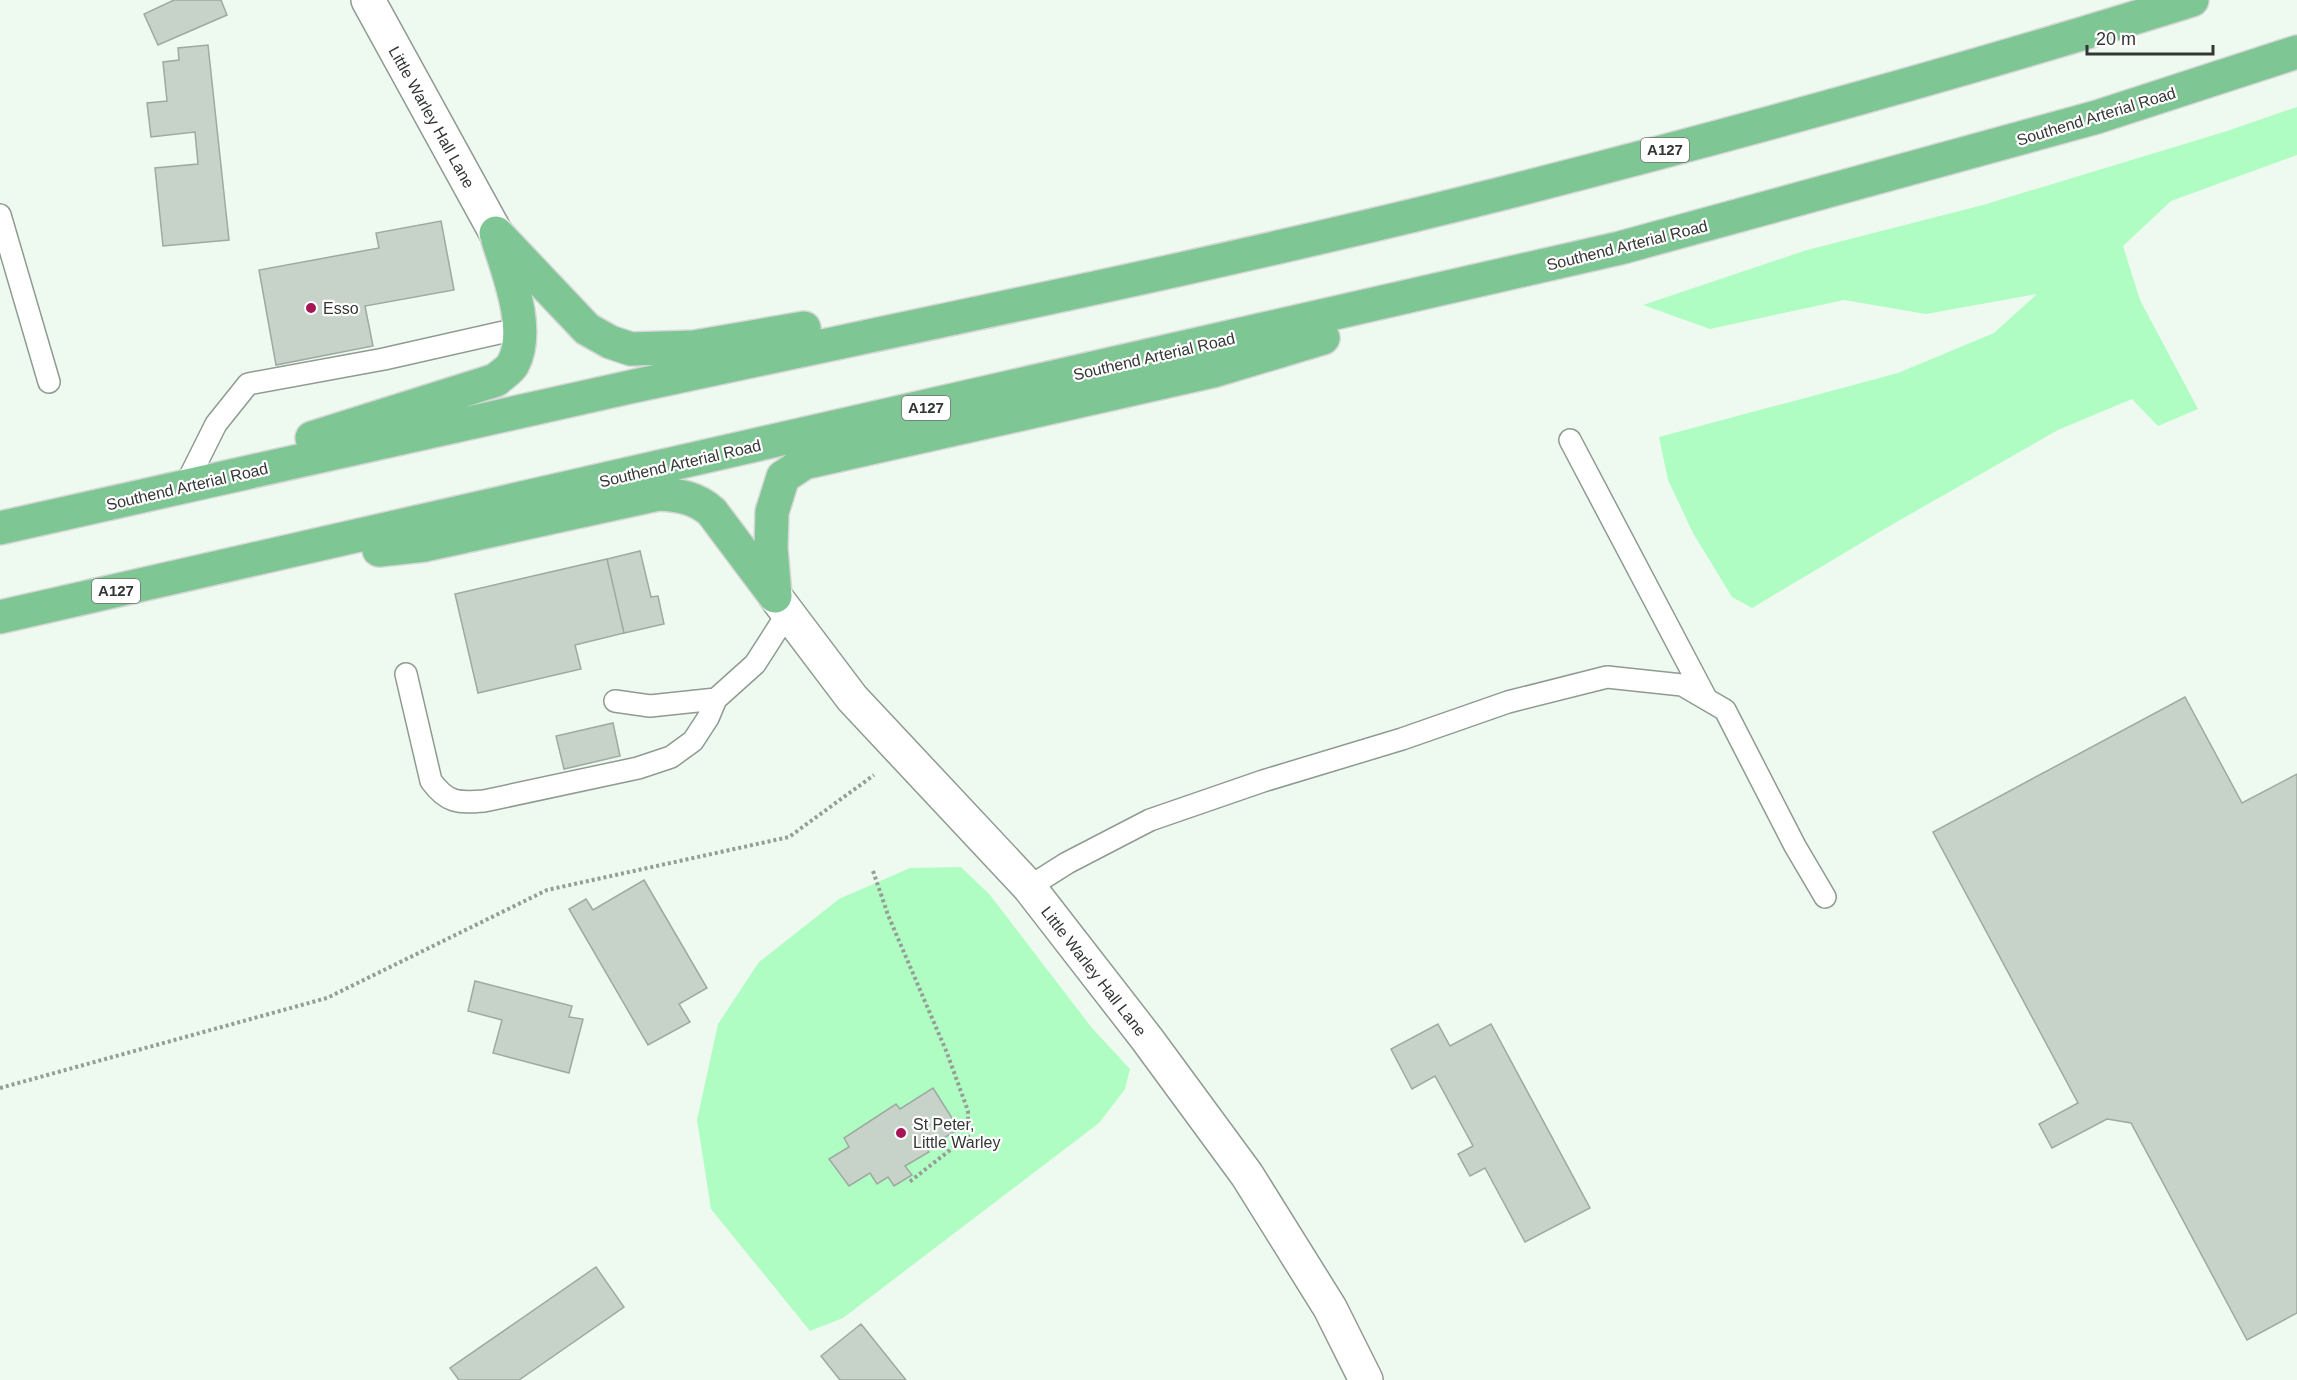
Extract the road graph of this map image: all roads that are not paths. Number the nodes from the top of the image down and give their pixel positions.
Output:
1 (368, 0) edge
2 (2192, 0) edge
3 (2297, 52) edge
4 (0, 215) edge
5 (496, 233) junction
6 (1620, 248) junction
7 (1132, 280) junction
8 (521, 328) junction
9 (49, 382) dead end
10 (1570, 440) dead end
11 (189, 478) junction
12 (99, 506) junction
13 (0, 528) edge
14 (231, 566) junction
15 (781, 605) junction
16 (0, 617) edge
17 (406, 674) dead end
18 (716, 699) junction
19 (1706, 699) junction
20 (615, 700) dead end
21 (1029, 887) junction
22 (1825, 897) dead end
23 (1366, 1380) edge

1 - 5 street, Little Warley Hall Lane
2 - 7 highway, Southend Arterial Road / A127
3 - 6 highway, Southend Arterial Road / A127
4 - 9 lane
5 - 7 highway
5 - 8 highway
6 - 14 highway, Southend Arterial Road / A127
6 - 15 highway
7 - 12 highway, Southend Arterial Road / A127
8 - 11 highway
8 - 11 lane
10 - 19 lane
11 - 12 highway
12 - 13 highway, Southend Arterial Road / A127
14 - 15 highway
14 - 16 highway, Southend Arterial Road / A127
15 - 18 lane
15 - 21 street, Little Warley Hall Lane
17 - 18 lane
18 - 20 lane
19 - 21 lane
19 - 22 lane
21 - 23 street, Little Warley Hall Lane

